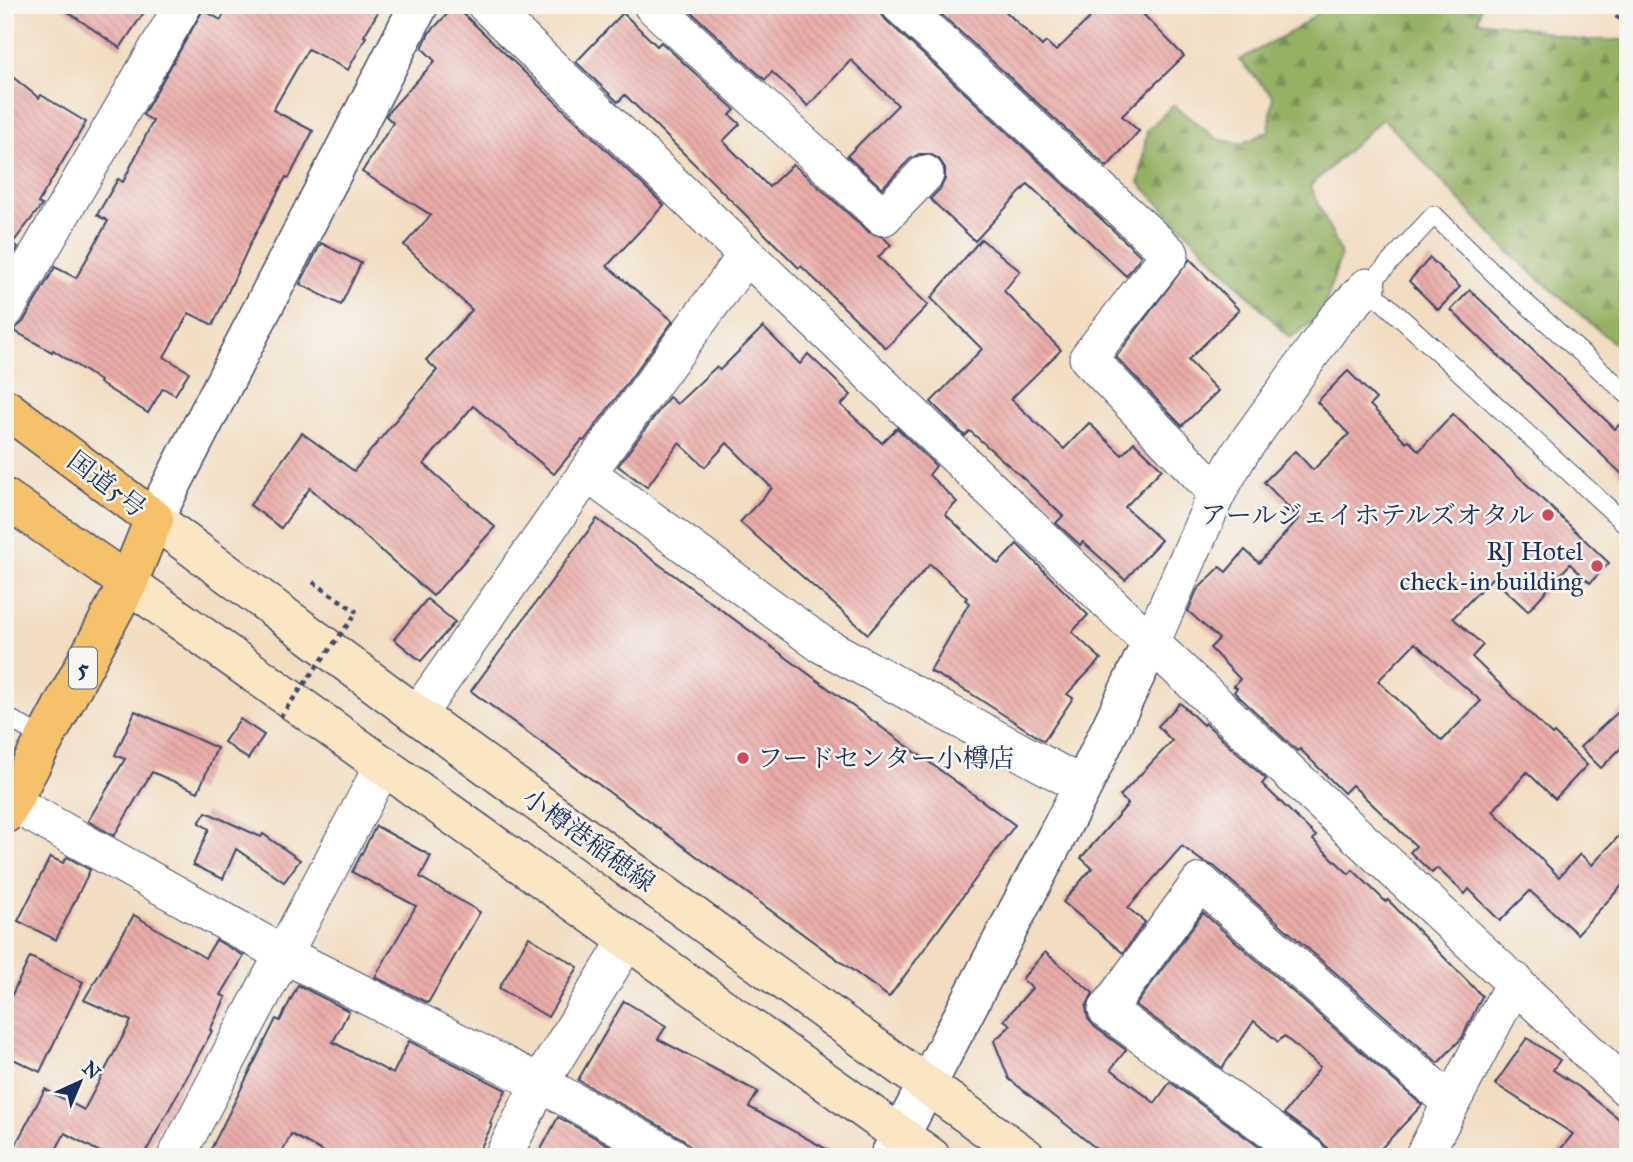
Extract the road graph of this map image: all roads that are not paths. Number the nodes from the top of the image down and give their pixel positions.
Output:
1 (183, 5) edge
2 (419, 5) edge
3 (486, 5) edge
4 (652, 5) edge
5 (900, 5) edge
6 (925, 174) dead end
7 (746, 256) junction
8 (1367, 287) junction
9 (5, 311) edge
10 (1628, 396) edge
11 (5, 408) edge
12 (587, 473) junction
13 (1217, 493) junction
14 (5, 498) edge
15 (154, 519) junction
16 (1628, 526) edge
17 (128, 583) junction
18 (1151, 643) junction
19 (417, 715) junction
20 (5, 716) edge
21 (45, 738) junction
22 (384, 764) junction
23 (1083, 786) junction
24 (8, 808) edge
25 (627, 941) junction
26 (283, 954) junction
27 (1515, 981) junction
28 (540, 1083) junction
29 (928, 1086) junction
30 (1628, 1089) edge
31 (1451, 1103) junction
32 (907, 1149) edge
33 (176, 1157) edge
34 (503, 1157) edge
35 (673, 1157) edge
36 (1027, 1157) edge
37 (1308, 1157) edge
38 (1423, 1157) edge

1 - 9 street
2 - 15 street
3 - 7 street
4 - 6 street
5 - 13 street
7 - 12 street
7 - 18 street
8 - 10 lane
8 - 13 street
8 - 16 lane
11 - 15 highway, 国道5号
12 - 19 street
12 - 23 street
13 - 18 street
14 - 17 highway
15 - 17 highway, 国道5号 / 5
15 - 19 main road, 小樽港稲穂線
17 - 21 highway, 国道5号 / 5
17 - 22 main road
18 - 23 street
18 - 27 street
19 - 29 main road, 小樽港稲穂線
20 - 21 lane
21 - 24 highway, 国道5号 / 5
22 - 25 main road
22 - 26 street
23 - 29 street
24 - 26 street
25 - 28 street
25 - 32 main road
26 - 28 street
26 - 33 street
27 - 30 street
27 - 31 street
28 - 34 street
28 - 35 street
29 - 32 street
29 - 36 main road, 小樽港稲穂線
31 - 37 street
31 - 38 street

